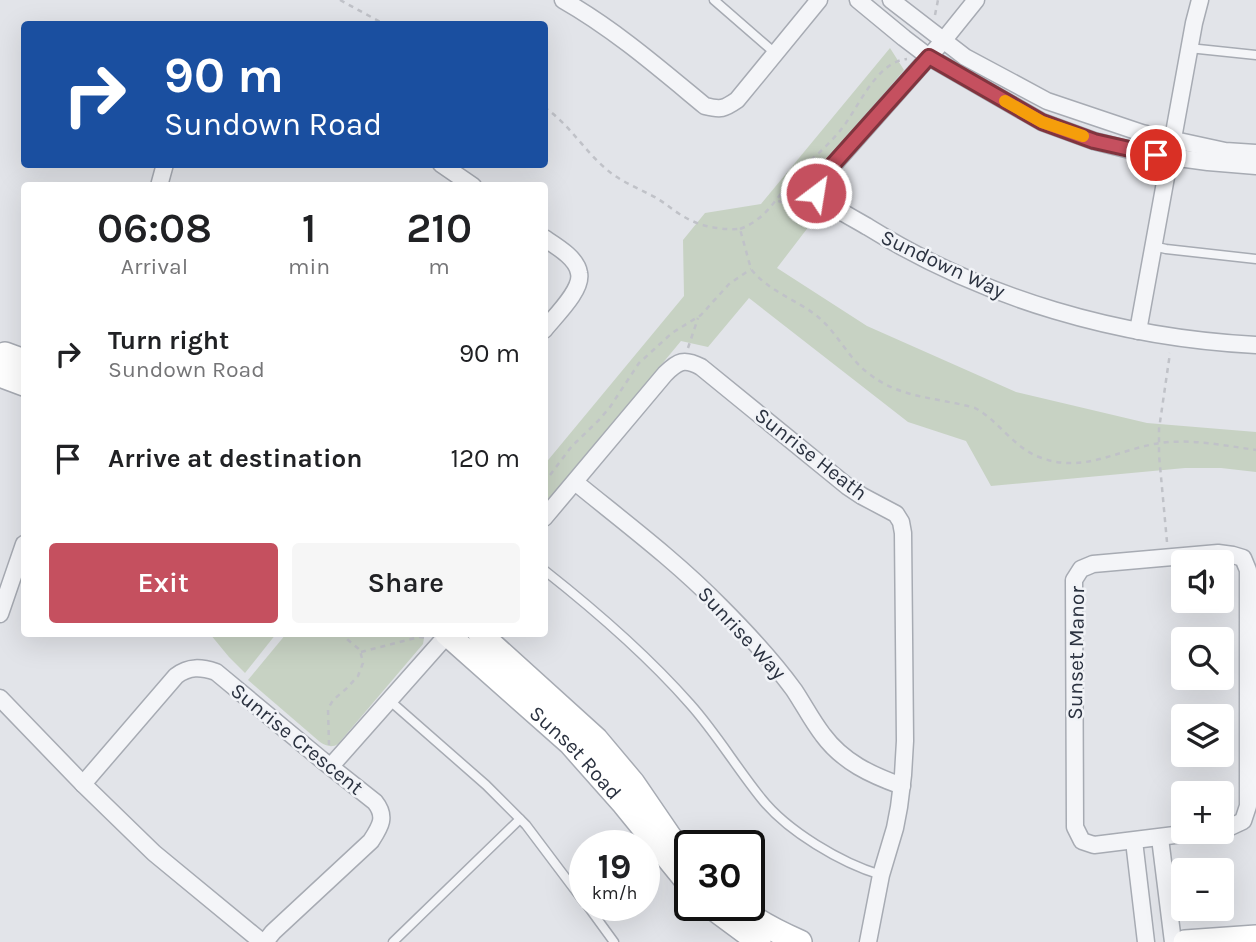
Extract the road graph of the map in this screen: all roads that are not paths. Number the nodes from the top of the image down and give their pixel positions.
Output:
1 (563, 0) edge
2 (714, 0) edge
3 (819, 0) edge
4 (858, 0) edge
5 (891, 0) edge
6 (976, 0) edge
7 (1200, 0) edge
8 (943, 41) junction
9 (1189, 48) junction
10 (775, 53) junction
11 (1256, 55) edge
12 (929, 57) junction
13 (1172, 139) junction
14 (1256, 153) edge
15 (1170, 158) junction
16 (1256, 166) edge
17 (447, 168) edge
18 (467, 182) edge
19 (548, 241) edge
20 (1153, 246) junction
21 (1256, 259) edge
22 (548, 325) edge
23 (1138, 331) junction
24 (1256, 345) edge
25 (0, 356) edge
26 (21, 360) edge
27 (0, 375) edge
28 (21, 383) edge
29 (575, 482) junction
30 (548, 513) edge
31 (21, 553) edge
32 (548, 573) edge
33 (0, 614) edge
34 (440, 637) edge
35 (444, 637) edge
36 (483, 637) edge
37 (0, 698) edge
38 (389, 701) junction
39 (330, 758) junction
40 (83, 784) junction
41 (902, 786) junction
42 (520, 819) junction
43 (1234, 825) edge
44 (1171, 836) edge
45 (1160, 838) junction
46 (1134, 841) junction
47 (674, 843) edge
48 (674, 865) edge
49 (881, 874) junction
50 (569, 881) edge
51 (599, 921) edge
52 (730, 921) edge
53 (758, 921) edge
54 (1256, 937) edge
55 (264, 942) edge
56 (393, 942) edge
57 (614, 942) edge
58 (758, 942) edge
59 (800, 942) edge
60 (868, 942) edge
61 (1146, 942) edge
62 (1173, 942) edge
63 (1185, 942) edge

1 - 10 street
2 - 10 lane
3 - 10 street
4 - 12 street
5 - 8 street
6 - 8 street
7 - 9 street
8 - 12 street
8 - 13 street
9 - 11 lane
9 - 13 street
12 - 15 street
12 - 23 street, Sundown Way
13 - 14 street
13 - 15 street
15 - 16 street
15 - 20 street
17 - 18 street
19 - 22 street
20 - 21 lane
20 - 23 street
23 - 24 street, Sundown Way
25 - 26 street
27 - 28 street
29 - 30 street
29 - 41 street, Sunrise Way
29 - 41 street, Sunrise Heath
31 - 33 street
32 - 49 lane
34 - 38 street
35 - 48 street, Sunset Road
36 - 47 street, Sunset Road
37 - 40 street
38 - 39 street
38 - 42 lane
39 - 40 street, Sunrise Crescent
39 - 55 street, Sunrise Crescent
40 - 55 street
41 - 49 street, Sunrise Heath
42 - 50 lane
42 - 56 lane
43 - 46 street, Sunset Manor
44 - 45 street, Sunset Manor
45 - 46 street, Sunset Manor
45 - 62 street
46 - 61 street
49 - 60 street, Sunrise Heath
51 - 57 lane
52 - 58 street
53 - 59 street
54 - 63 street

